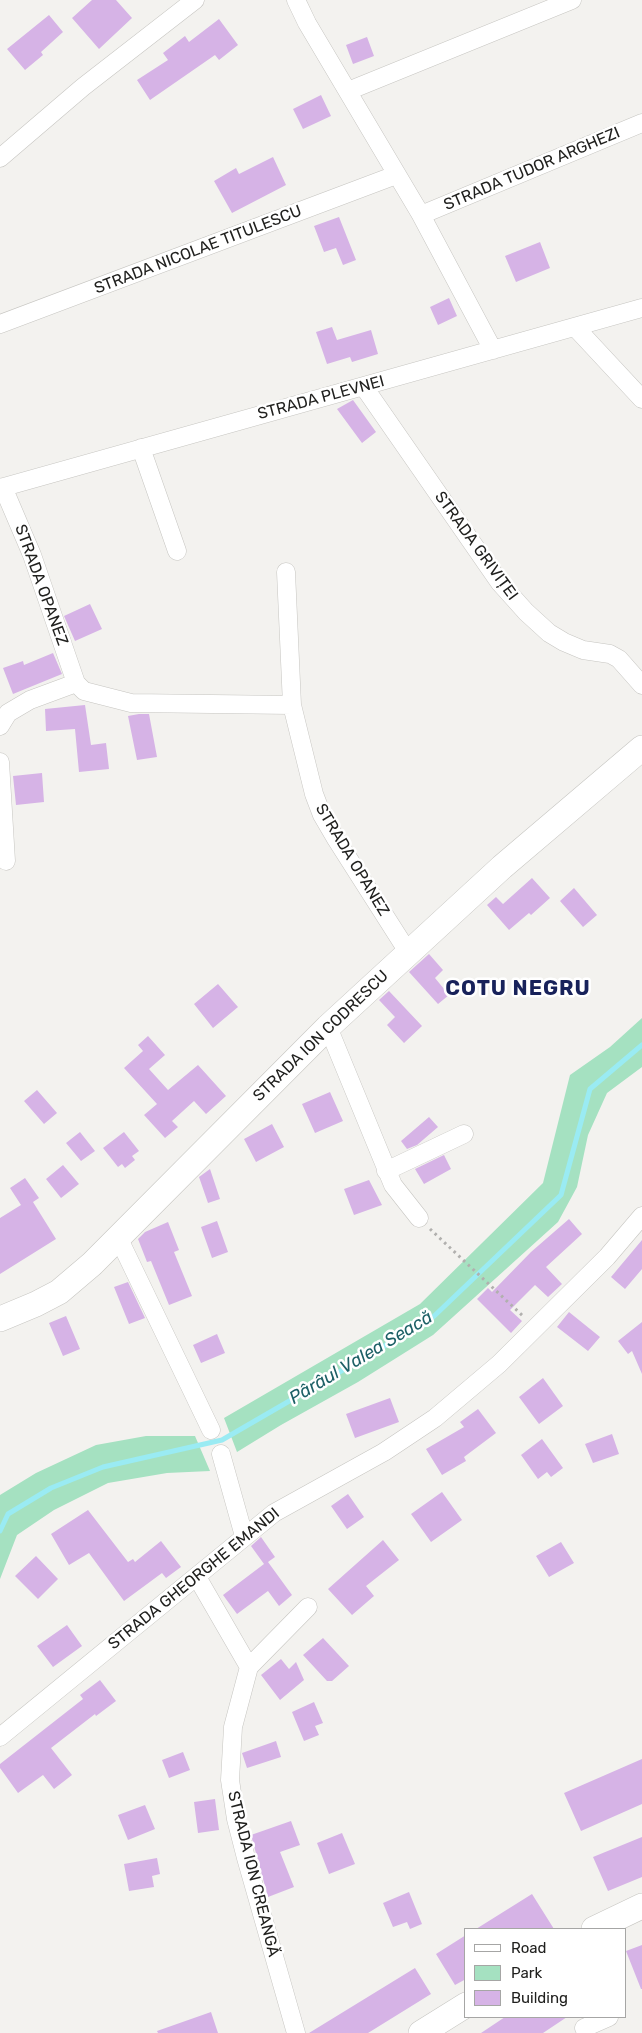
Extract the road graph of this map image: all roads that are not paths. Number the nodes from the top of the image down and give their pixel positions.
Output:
1 (195, 0) edge
2 (296, 0) edge
3 (572, 0) edge
4 (348, 91) junction
5 (642, 123) edge
6 (0, 158) edge
7 (396, 175) junction
8 (421, 215) junction
9 (642, 308) edge
10 (0, 324) edge
11 (576, 328) junction
12 (493, 350) junction
13 (364, 387) junction
14 (642, 399) edge
15 (141, 448) junction
16 (2, 487) edge
17 (177, 551) dead end
18 (286, 572) dead end
19 (76, 683) junction
20 (642, 685) edge
21 (292, 705) junction
22 (0, 726) edge
23 (642, 748) edge
24 (0, 762) edge
25 (6, 861) dead end
26 (408, 952) junction
27 (328, 1027) junction
28 (464, 1134) dead end
29 (386, 1171) junction
30 (642, 1216) edge
31 (419, 1218) road end
32 (118, 1237) junction
33 (0, 1319) edge
34 (211, 1430) dead end
35 (221, 1454) dead end
36 (244, 1536) junction
37 (198, 1577) junction
38 (308, 1607) dead end
39 (249, 1667) junction
40 (0, 1737) edge
41 (642, 1906) edge
42 (596, 1928) edge
43 (464, 2006) edge
44 (607, 2018) edge
45 (584, 2028) dead end
46 (296, 2033) edge
47 (420, 2033) edge

1 - 6 street
2 - 4 street
3 - 4 street
4 - 7 street
5 - 8 street, STRADA TUDOR ARGHEZI
7 - 8 street
7 - 10 street, STRADA NICOLAE TITULESCU
8 - 12 street
9 - 11 street, STRADA PLEVNEI
11 - 12 street, STRADA PLEVNEI
11 - 14 street
12 - 13 street, STRADA PLEVNEI
13 - 15 street, STRADA PLEVNEI
13 - 20 street, STRADA GRIVIȚEI
15 - 16 street, STRADA PLEVNEI
15 - 17 street
16 - 19 street, STRADA OPANEZ
18 - 21 street, STRADA OPANEZ
19 - 21 street
19 - 22 street
21 - 26 street, STRADA OPANEZ
23 - 26 main road, STRADA ION CODRESCU
24 - 25 street
26 - 27 main road, STRADA ION CODRESCU
27 - 29 street
27 - 32 main road, STRADA ION CODRESCU
28 - 29 street
29 - 31 street
30 - 36 street, STRADA GHEORGHE EMANDI
32 - 33 main road, STRADA ION CODRESCU
32 - 34 street
35 - 36 street
36 - 37 street, STRADA GHEORGHE EMANDI
37 - 39 street
37 - 40 street, STRADA GHEORGHE EMANDI
38 - 39 street
39 - 46 street, STRADA ION CREANGĂ
41 - 42 main road
43 - 47 main road
44 - 45 street

